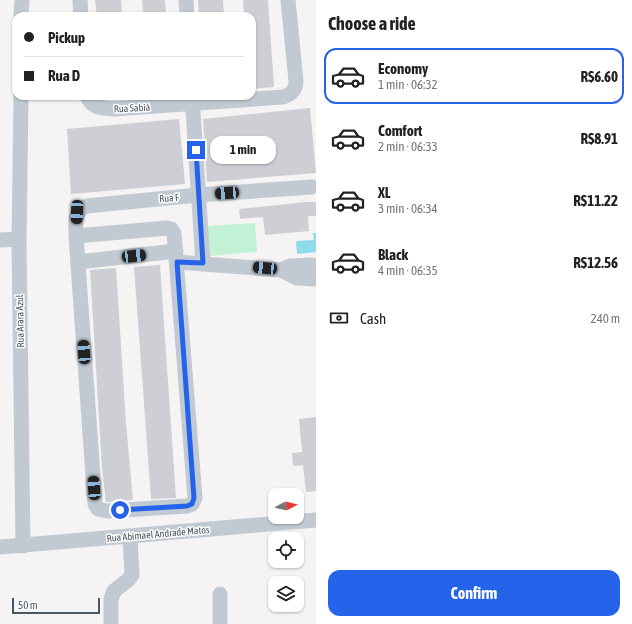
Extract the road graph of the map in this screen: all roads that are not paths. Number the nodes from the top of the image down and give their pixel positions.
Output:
1 (22, 0) edge
2 (80, 0) edge
3 (186, 0) edge
4 (288, 0) edge
5 (21, 12) edge
6 (81, 12) edge
7 (187, 12) edge
8 (256, 98) edge
9 (21, 100) edge
10 (88, 100) edge
11 (192, 100) edge
12 (312, 187) dead end
13 (198, 195) junction
14 (76, 236) junction
15 (20, 239) junction
16 (0, 240) edge
17 (177, 257) junction
18 (78, 262) junction
19 (203, 263) junction
20 (313, 272) dead end
21 (316, 520) edge
22 (130, 537) junction
23 (23, 546) junction
24 (0, 548) edge
25 (220, 594) dead end
26 (111, 624) edge
27 (220, 624) edge

1 - 5 street
2 - 6 street
3 - 7 street
4 - 8 street, Rua Sabiá
9 - 15 street, Rua Arara Azul
10 - 11 street, Rua Sabiá
11 - 13 street
12 - 13 street, Rua F
13 - 14 street, Rua F
13 - 19 street
14 - 17 street
14 - 18 street
15 - 16 street
15 - 23 street, Rua Arara Azul
17 - 18 street
17 - 18 street
17 - 19 street
19 - 20 street
21 - 22 street, Rua Abimael Andrade Matos
22 - 23 street, Rua Abimael Andrade Matos
22 - 26 street
23 - 24 street, Rua Abimael Andrade Matos
25 - 27 street

